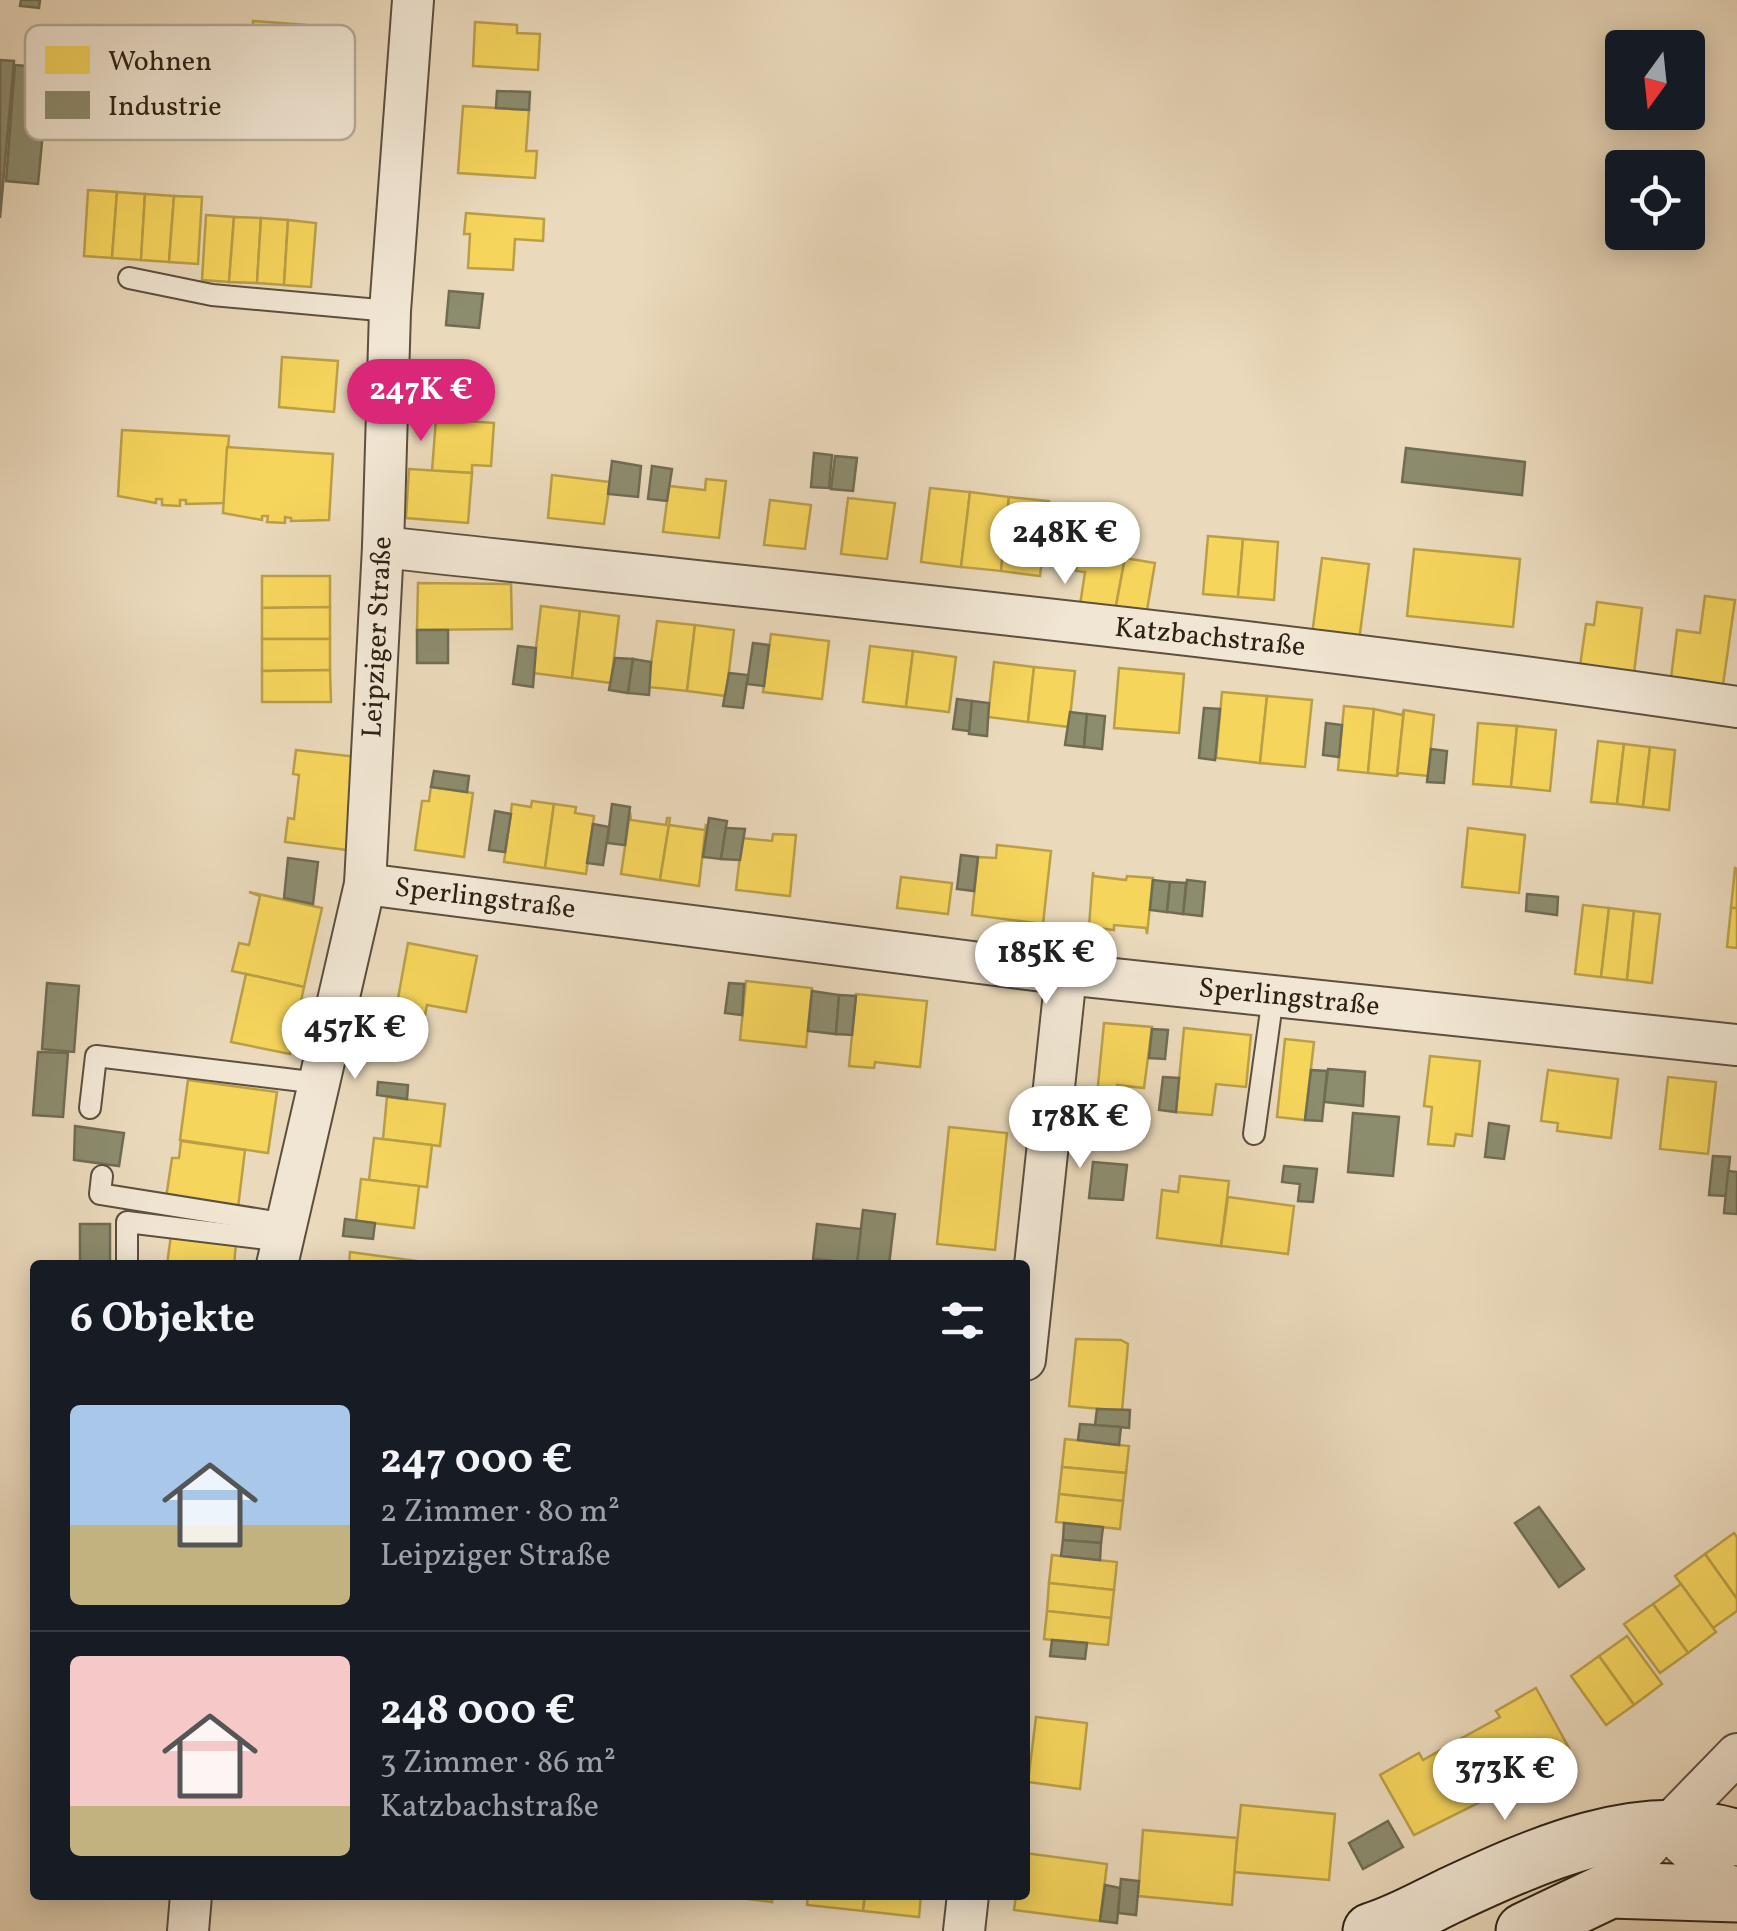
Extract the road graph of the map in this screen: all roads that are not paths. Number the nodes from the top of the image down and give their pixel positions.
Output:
1 (412, 0) edge
2 (130, 278) dead end
3 (390, 312) junction
4 (383, 548) junction
5 (1737, 707) edge
6 (365, 884) junction
7 (1066, 974) junction
8 (1273, 996) junction
9 (1737, 1045) edge
10 (319, 1082) junction
11 (90, 1108) dead end
12 (1254, 1134) dead end
13 (102, 1176) dead end
14 (282, 1243) edge
15 (126, 1260) edge
16 (1030, 1313) edge
17 (1737, 1754) edge
18 (1664, 1828) junction
19 (1737, 1838) edge
20 (1610, 1890) junction
21 (1736, 1893) edge
22 (191, 1900) edge
23 (967, 1900) edge
24 (1378, 1930) edge
25 (188, 1931) edge
26 (964, 1931) edge
27 (1524, 1931) edge

1 - 3 street, Leipziger Straße
2 - 3 lane
3 - 4 street, Leipziger Straße
4 - 5 street, Katzbachstraße
4 - 6 street, Leipziger Straße
6 - 7 street, Sperlingstraße
6 - 10 street, Leipziger Straße
7 - 8 street, Sperlingstraße
7 - 16 street
8 - 9 street, Sperlingstraße
8 - 12 lane
10 - 11 lane
10 - 14 street, Leipziger Straße
13 - 14 lane
14 - 15 lane
17 - 18 street
18 - 19 street
18 - 20 street
18 - 21 street
18 - 24 street
20 - 21 street
20 - 27 street
22 - 25 street
23 - 26 street

